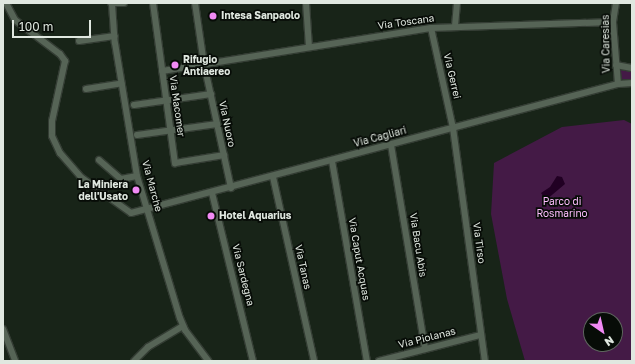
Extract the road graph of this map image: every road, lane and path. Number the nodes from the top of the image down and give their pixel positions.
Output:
1 (6, 3) edge
2 (12, 3) edge
3 (124, 3) edge
4 (153, 3) edge
5 (195, 3) edge
6 (306, 3) edge
7 (457, 3) edge
8 (616, 3) edge
9 (112, 4) edge
10 (11, 12) junction
11 (613, 22) junction
12 (455, 26) junction
13 (431, 28) junction
14 (115, 36) junction
15 (79, 41) dead end
16 (309, 48) junction
17 (204, 64) junction
18 (616, 65) junction
19 (632, 68) edge
20 (162, 71) junction
21 (122, 83) junction
22 (632, 83) edge
23 (618, 84) junction
24 (86, 89) dead end
25 (211, 94) junction
26 (166, 100) junction
27 (134, 105) dead end
28 (217, 124) junction
29 (453, 128) junction
30 (170, 130) junction
31 (137, 135) dead end
32 (391, 145) junction
33 (224, 155) junction
34 (99, 160) dead end
35 (332, 161) junction
36 (138, 176) junction
37 (273, 177) junction
38 (231, 188) junction
39 (212, 193) junction
40 (148, 210) junction
41 (183, 326) junction
42 (3, 329) edge
43 (480, 335) junction
44 (425, 349) junction
45 (15, 361) edge
46 (134, 361) edge
47 (208, 361) edge
48 (254, 361) edge
49 (314, 361) edge
50 (367, 361) edge
51 (379, 361) edge
52 (485, 361) edge

1 - 10 street
2 - 10 street
3 - 9 street
4 - 20 street, Via Macomer
5 - 17 street, Via Nuoro
6 - 16 street
7 - 12 street
8 - 11 street, Via Caresias
9 - 14 street, Via Marche
10 - 40 street, Via Cagliari
11 - 12 street, Via Toscana
11 - 18 street, Via Caresias
12 - 13 street, Via Toscana
13 - 16 street, Via Toscana
13 - 29 street, Via Gerrei
14 - 15 street
14 - 21 street, Via Marche
16 - 17 street, Via Toscana
17 - 20 street
17 - 25 street, Via Nuoro
18 - 19 street
18 - 23 street, Via Caresias
20 - 26 street, Via Macomer
21 - 24 street
21 - 36 street, Via Marche
22 - 23 street, Via Cagliari
23 - 29 street, Via Cagliari
25 - 26 street
25 - 28 street, Via Nuoro
26 - 27 street
26 - 30 street, Via Macomer
28 - 30 street
28 - 33 street, Via Nuoro
29 - 32 street, Via Cagliari
29 - 43 street, Via Tirso
30 - 31 street
30 - 33 street, Via Macomer
32 - 35 street, Via Cagliari
32 - 44 street, Via Bacu Abis
33 - 38 street, Via Nuoro
34 - 36 street
35 - 37 street, Via Cagliari
35 - 50 street, Via Caput Acquas
36 - 40 street, Via Marche
37 - 38 street, Via Cagliari
37 - 49 street, Via Tanas
38 - 39 street, Via Cagliari
39 - 40 street, Via Cagliari
39 - 48 street, Via Sardegna
40 - 41 street, Via Marche
41 - 46 street
41 - 47 street, Via Marche
42 - 45 street
43 - 44 street, Via Piolanas
43 - 52 street, Via Tirso
44 - 51 street, Via Piolanas

